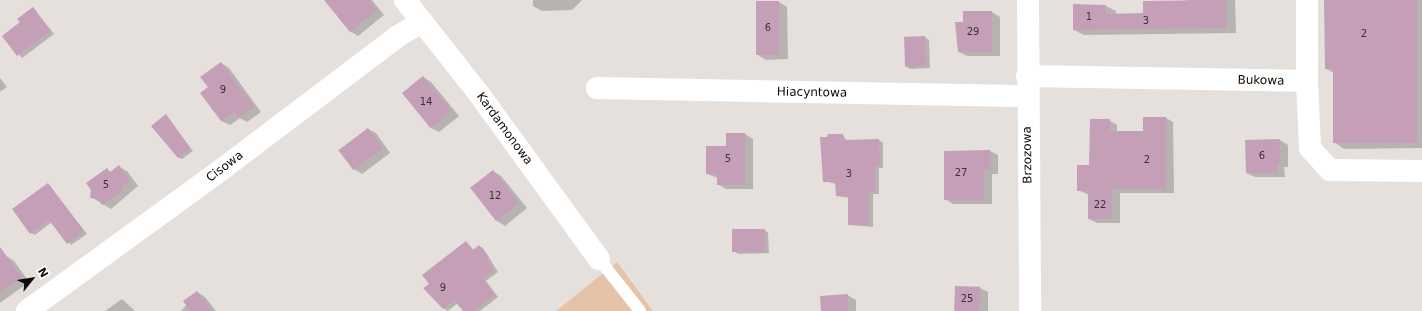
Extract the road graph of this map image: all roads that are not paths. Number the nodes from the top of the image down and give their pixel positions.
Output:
1 (405, 0) edge
2 (1028, 0) edge
3 (1307, 0) edge
4 (422, 22) junction
5 (1307, 82) junction
6 (1027, 86) junction
7 (597, 88) dead end
8 (1422, 171) edge
9 (599, 259) joint
10 (27, 311) edge
11 (640, 311) edge
12 (1030, 311) edge

1 - 4 street, Kardamonowa
2 - 6 street, Brzozowa
3 - 5 street
4 - 9 street, Kardamonowa
4 - 10 street, Cisowa
5 - 6 street, Bukowa
5 - 8 street
6 - 7 street, Hiacyntowa
6 - 12 street, Brzozowa
9 - 11 lane

